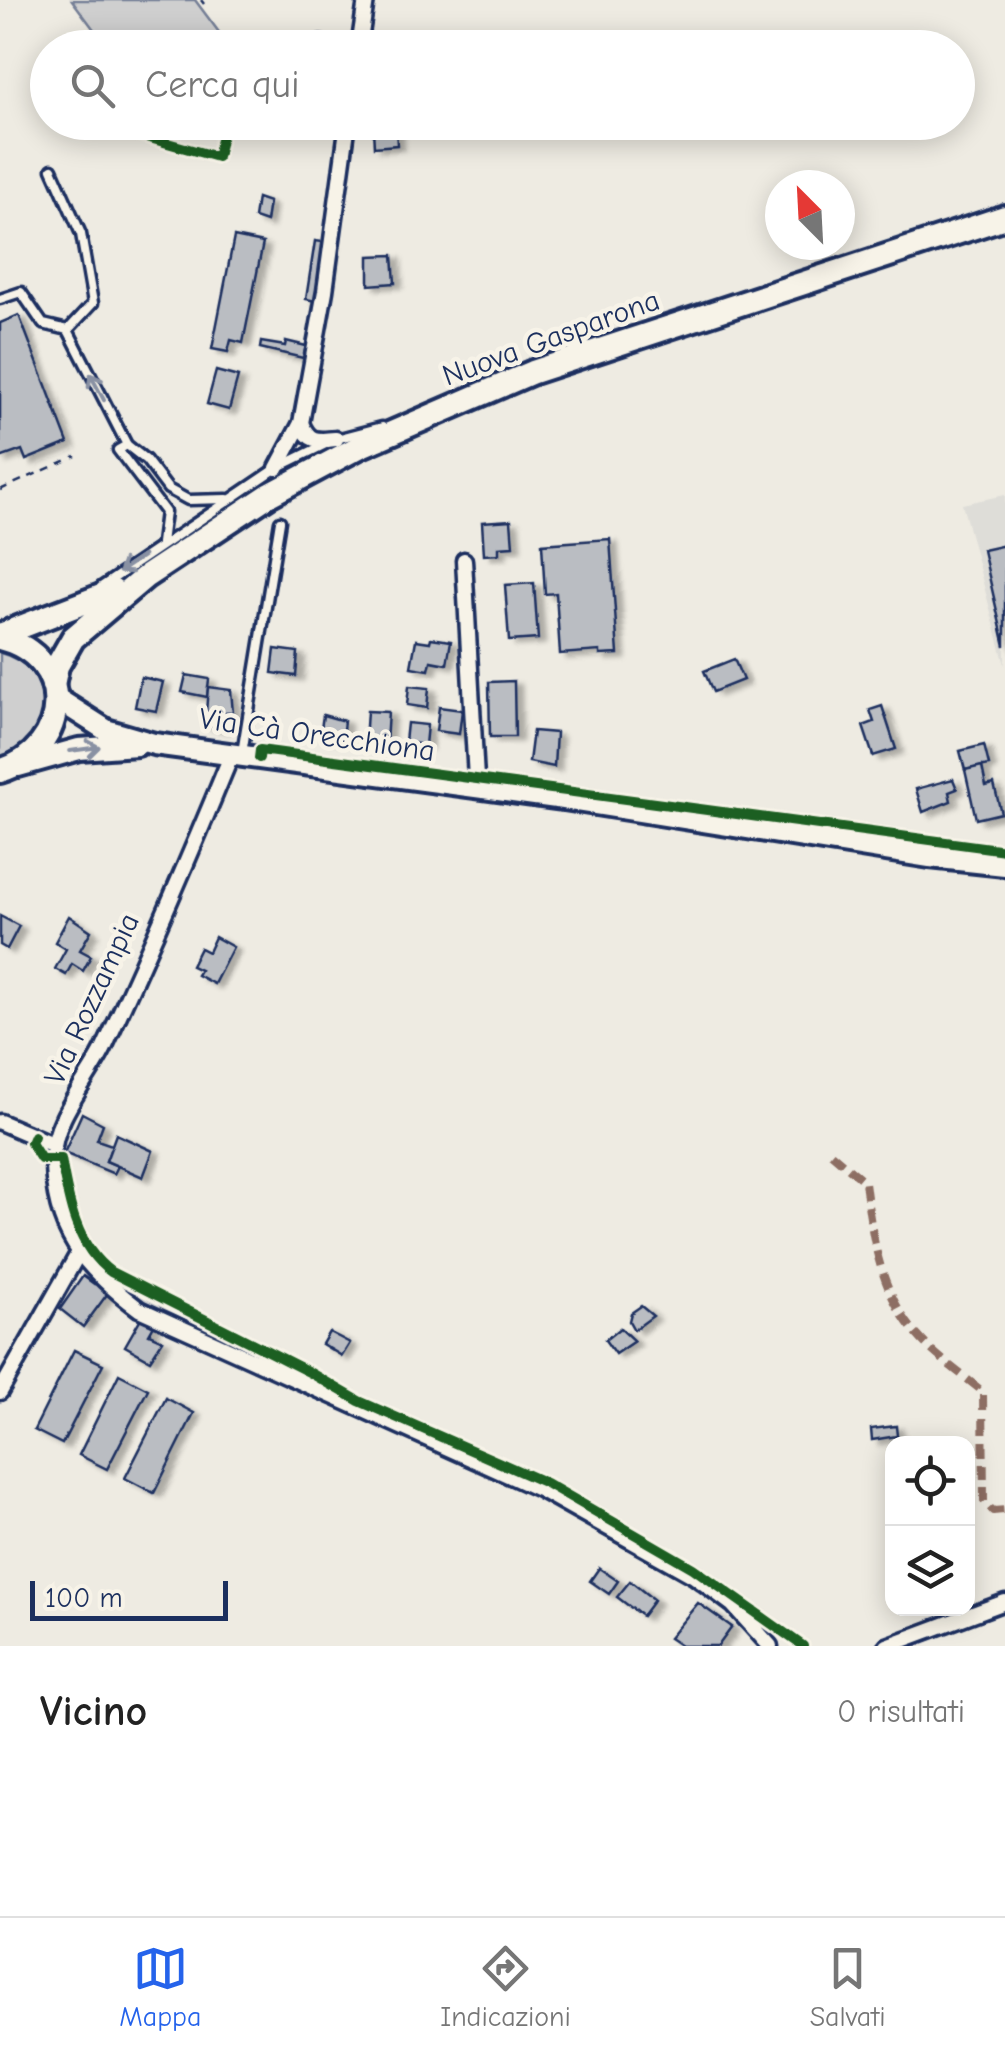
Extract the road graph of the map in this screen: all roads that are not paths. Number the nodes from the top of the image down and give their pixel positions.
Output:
1 (366, 0) edge
2 (360, 30) edge
3 (345, 140) edge
4 (52, 169) dead end
5 (1005, 217) edge
6 (0, 299) edge
7 (68, 330) junction
8 (434, 412) junction
9 (301, 423) junction
10 (336, 439) junction
11 (128, 445) junction
12 (277, 468) junction
13 (231, 499) junction
14 (280, 520) dead end
15 (161, 544) junction
16 (464, 560) dead end
17 (145, 577) junction
18 (89, 602) junction
19 (0, 636) edge
20 (54, 691) junction
21 (154, 744) junction
22 (237, 755) junction
23 (9, 768) edge
24 (472, 786) junction
25 (1005, 865) edge
26 (0, 1122) edge
27 (54, 1145) junction
28 (78, 1254) junction
29 (0, 1392) edge
30 (1005, 1602) edge
31 (770, 1646) edge
32 (887, 1646) edge

1 - 2 street
3 - 9 street
4 - 7 lane
5 - 8 main road, Nuova Gasparona
6 - 7 lane
11 -> 7 lane
8 - 10 lane
8 - 17 main road, Nuova Gasparona
9 - 10 street
9 - 12 street
10 - 12 lane
11 - 13 lane
11 - 15 lane
12 - 13 lane
13 - 15 lane
14 - 22 lane
15 -> 18 lane
16 - 24 street, Via Cà Orecchiona
17 - 18 main road, Nuova Gasparona
17 - 20 main road, Nuova Gasparona
18 - 19 main road, Nuova Gasparona
19 - 20 main road, Nuova Gasparona
20 - 21 main road, Via Cà Orecchiona
20 - 23 main road, Nuova Gasparona
21 - 22 main road, Via Cà Orecchiona
23 -> 21 main road, Via Cà Orecchiona
22 - 24 main road, Via Cà Orecchiona
22 - 27 street, Via Rozzampia
24 - 25 main road, Via Cà Orecchiona
26 - 27 street
27 - 28 street
28 - 29 street
28 - 31 street
30 - 32 street

